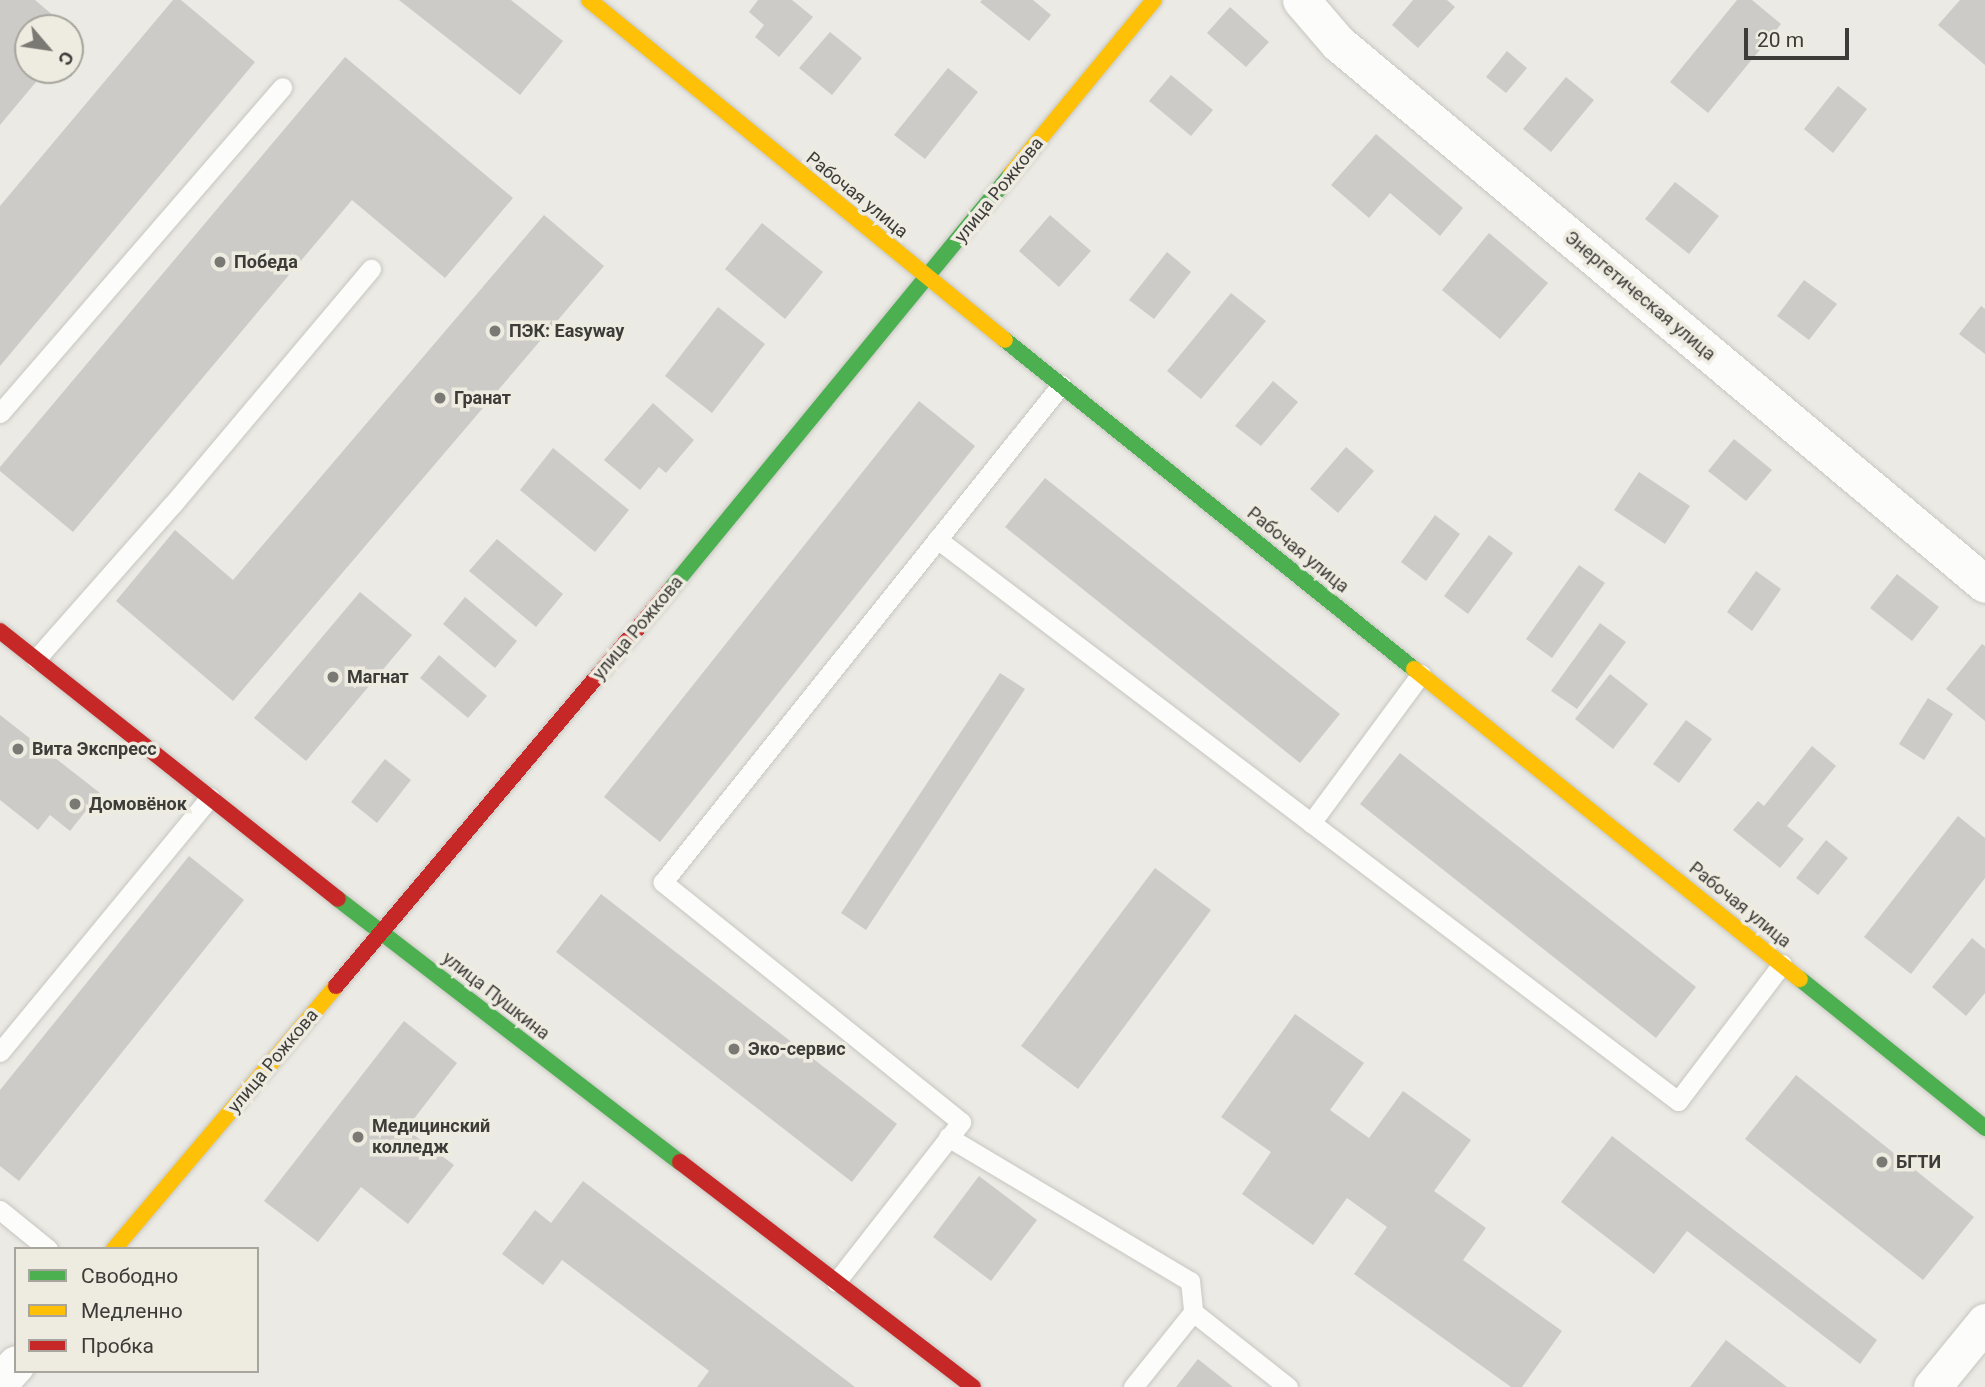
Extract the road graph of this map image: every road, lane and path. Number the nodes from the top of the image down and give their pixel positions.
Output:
1 (589, 0) edge
2 (1154, 0) edge
3 (1301, 0) edge
4 (282, 88) dead end
5 (370, 269) dead end
6 (927, 277) junction
7 (1061, 385) junction
8 (0, 413) edge
9 (937, 539) junction
10 (1985, 584) edge
11 (0, 631) edge
12 (36, 660) junction
13 (1421, 674) junction
14 (210, 797) junction
15 (1311, 823) junction
16 (382, 933) junction
17 (1782, 964) junction
18 (0, 1052) edge
19 (1985, 1128) edge
20 (948, 1137) junction
21 (0, 1210) edge
22 (46, 1247) edge
23 (116, 1247) edge
24 (836, 1282) junction
25 (1193, 1312) junction
26 (1985, 1322) edge
27 (14, 1366) edge
28 (0, 1382) edge
29 (1940, 1384) edge
30 (973, 1387) edge
31 (1133, 1387) edge
32 (1289, 1387) edge

1 - 6 street, Рабочая улица
2 - 6 street, улица Рожкова
3 - 10 street, Энергетическая улица
4 - 8 lane
5 - 12 lane
6 - 7 street, Рабочая улица
6 - 16 street, улица Рожкова
7 - 9 lane
7 - 13 street, Рабочая улица
9 - 15 lane
9 - 20 lane
11 - 12 street, улица Пушкина
12 - 14 street, улица Пушкина
13 - 15 lane
13 - 17 street, Рабочая улица
14 - 16 street, улица Пушкина
14 - 18 lane
15 - 17 lane
16 - 23 street, улица Рожкова
16 - 24 street, улица Пушкина
17 - 19 street, Рабочая улица
20 - 24 lane
20 - 25 lane
21 - 22 lane
24 - 30 street, улица Пушкина
25 - 31 lane
25 - 32 lane
26 - 29 street
27 - 28 street

